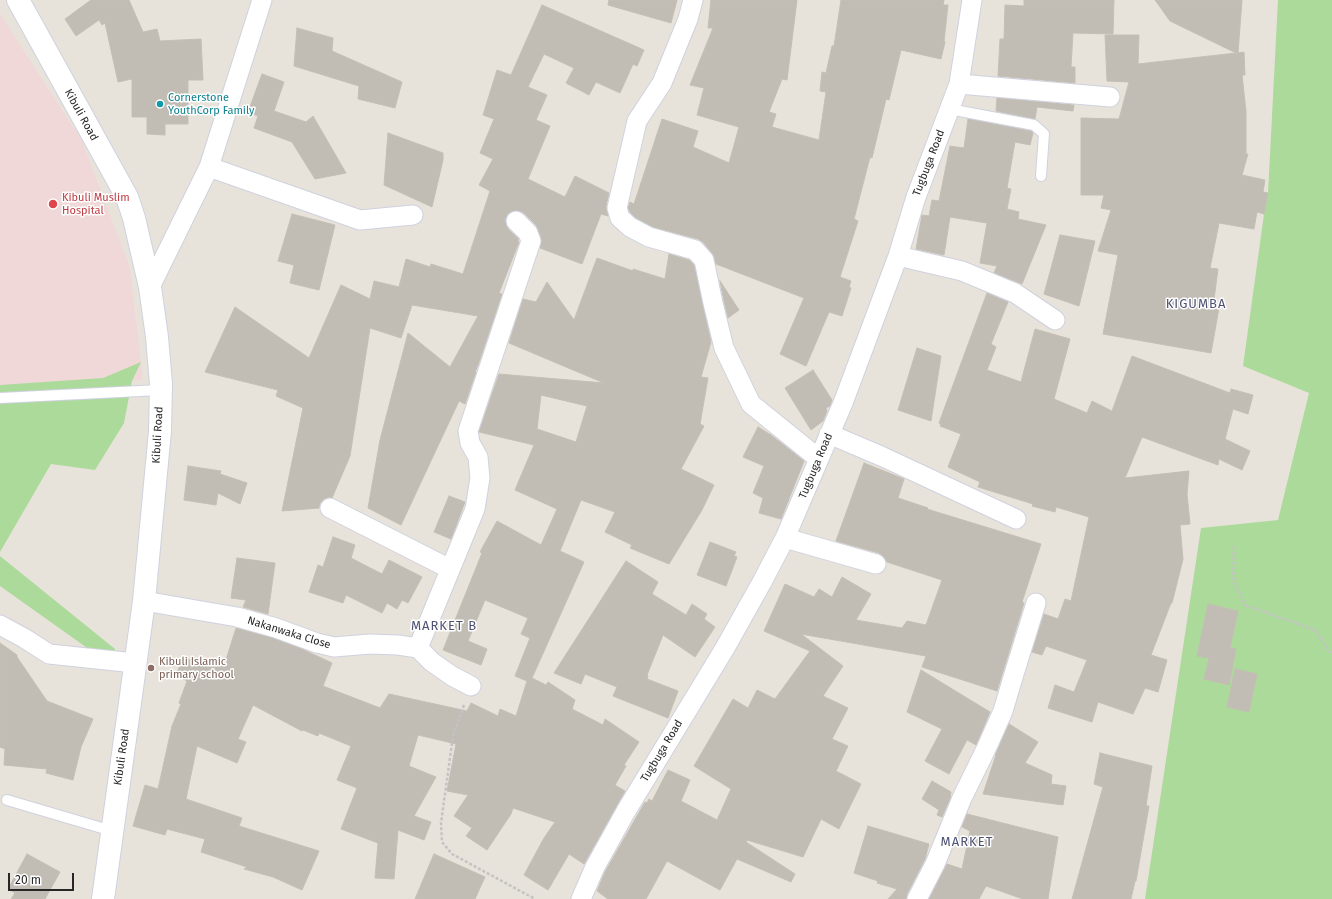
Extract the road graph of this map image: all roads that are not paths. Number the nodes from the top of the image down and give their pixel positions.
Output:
1 (18, 0) edge
2 (262, 0) edge
3 (693, 0) edge
4 (972, 0) edge
5 (959, 84) junction
6 (1110, 97) dead end
7 (949, 109) junction
8 (209, 167) junction
9 (1041, 176) dead end
10 (413, 215) dead end
11 (516, 221) dead end
12 (898, 256) junction
13 (150, 287) junction
14 (1056, 320) dead end
15 (160, 390) junction
16 (0, 398) edge
17 (829, 434) junction
18 (819, 459) junction
19 (330, 508) dead end
20 (1016, 519) dead end
21 (785, 538) junction
22 (876, 564) dead end
23 (450, 569) junction
24 (144, 601) junction
25 (1036, 603) dead end
26 (0, 625) edge
27 (418, 648) junction
28 (135, 663) junction
29 (471, 686) road end
30 (7, 800) dead end
31 (112, 831) junction
32 (103, 899) edge
33 (581, 899) edge
34 (917, 899) edge

1 - 13 street, Kibuli Road
2 - 8 street
3 - 18 street
4 - 5 street, Tugbuga Road
5 - 6 street
5 - 7 street, Tugbuga Road
7 - 9 lane
7 - 12 street, Tugbuga Road
8 - 10 street
8 - 13 street
11 - 23 street
12 - 14 street
12 - 17 street, Tugbuga Road
13 - 15 street, Kibuli Road
15 - 16 lane
15 - 24 street, Kibuli Road
17 - 18 street, Tugbuga Road
17 - 20 street
18 - 21 street, Tugbuga Road
19 - 23 street
21 - 22 street
21 - 33 street, Tugbuga Road
23 - 27 street
24 - 27 street, Nakanwaka Close
24 - 28 street, Kibuli Road
25 - 34 street
26 - 28 street
27 - 29 street
28 - 31 street, Kibuli Road
30 - 31 lane
31 - 32 street, Kibuli Road

